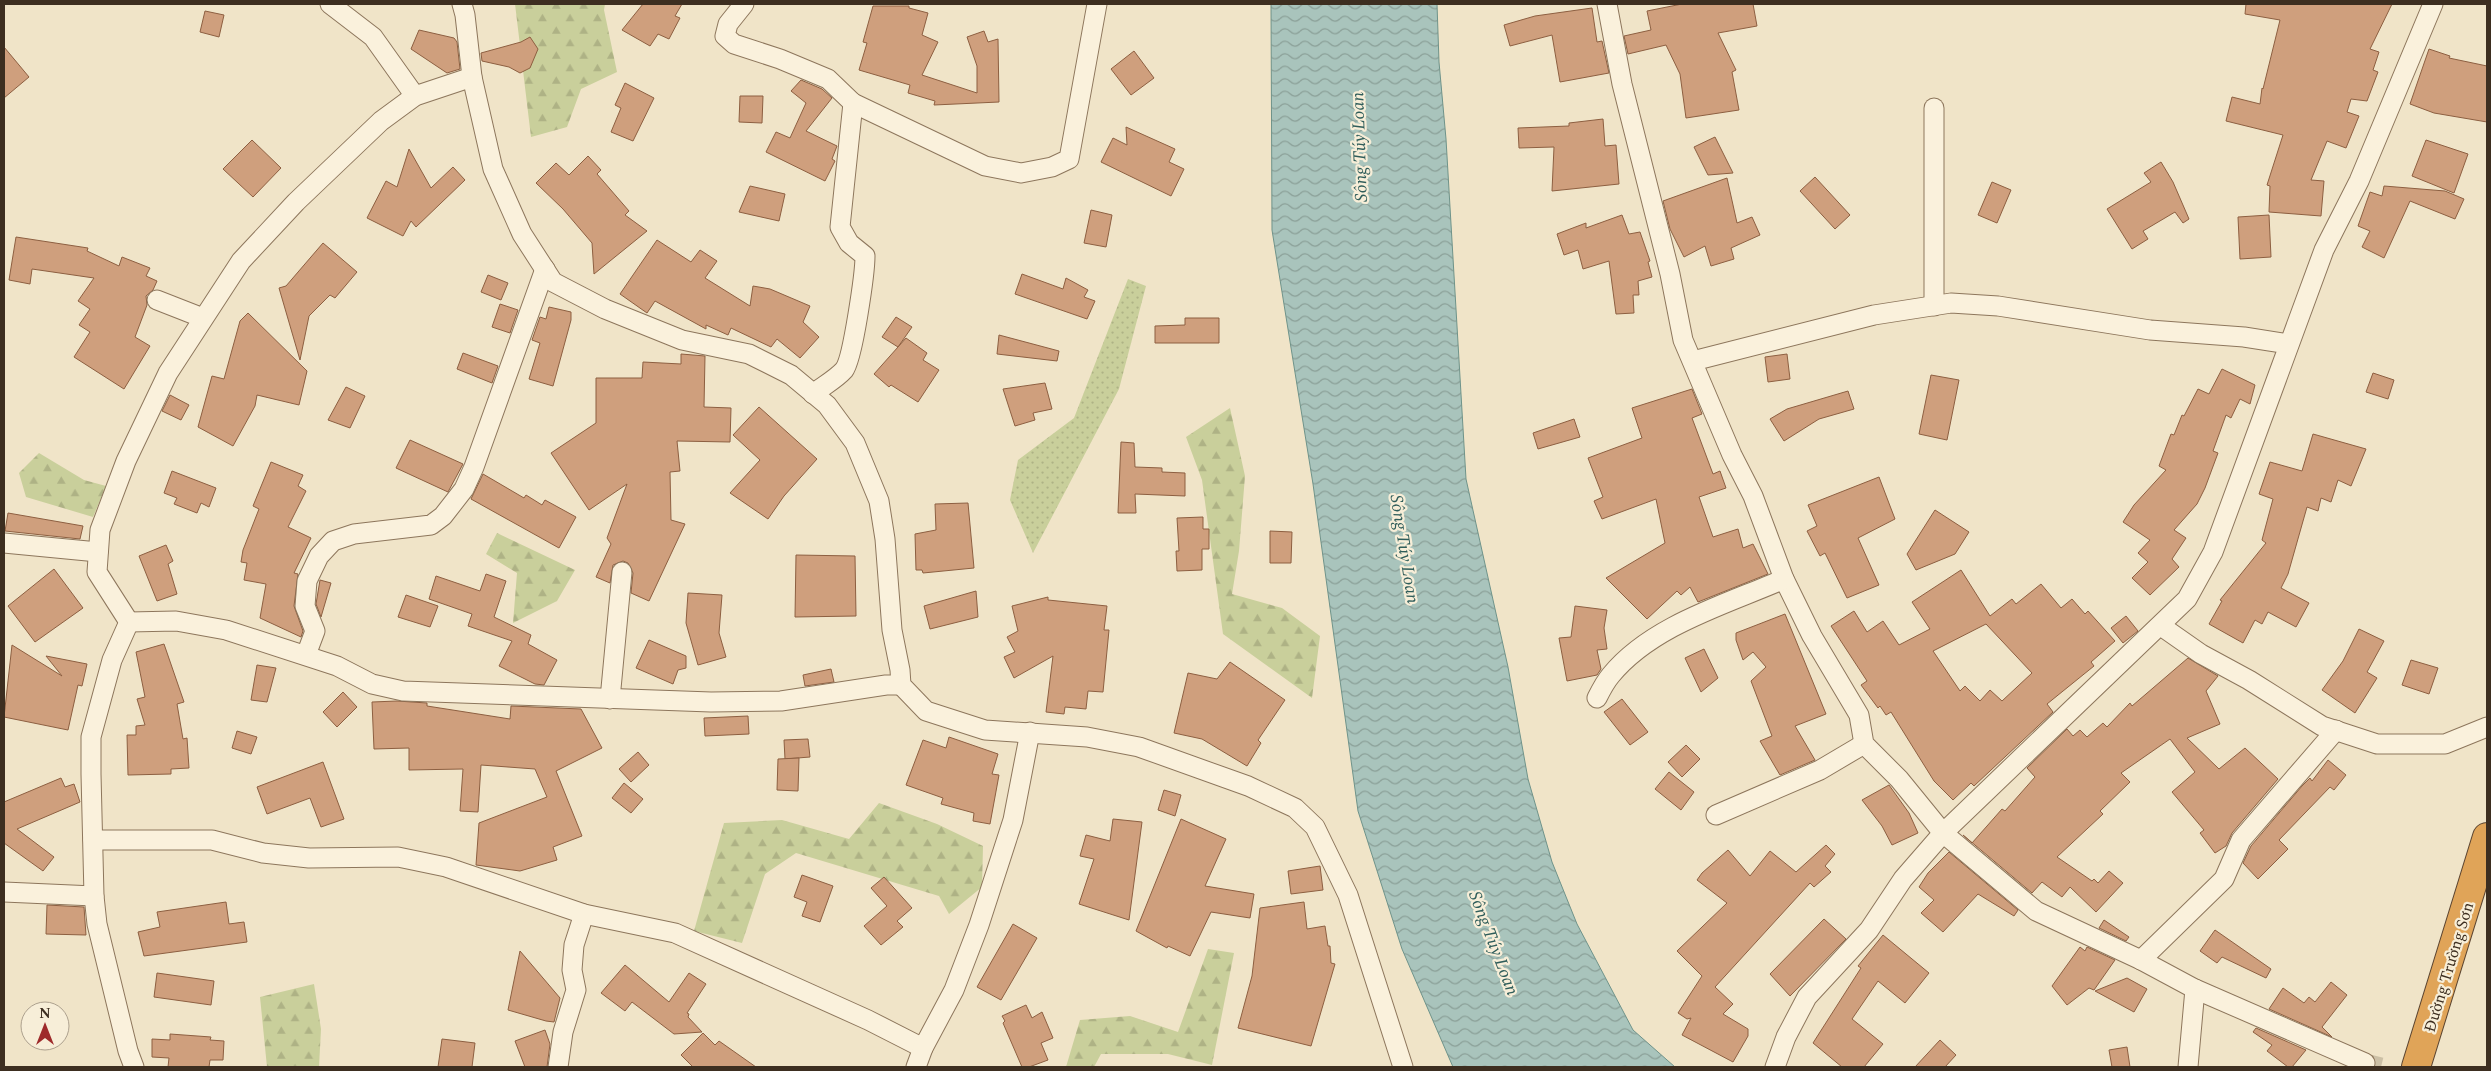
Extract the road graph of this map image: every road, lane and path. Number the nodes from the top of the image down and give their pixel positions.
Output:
1 (330, 4) edge
2 (462, 4) edge
3 (744, 4) edge
4 (1097, 4) edge
5 (1607, 4) edge
6 (2433, 4) edge
7 (472, 77) junction
8 (415, 96) junction
9 (854, 103) junction
10 (1934, 108) dead end
11 (545, 269) junction
12 (156, 300) dead end
13 (1934, 306) junction
14 (202, 318) junction
15 (2289, 344) junction
16 (1693, 360) junction
17 (813, 394) junction
18 (4, 543) edge
19 (98, 552) junction
20 (622, 572) dead end
21 (1784, 579) junction
22 (129, 622) junction
23 (2161, 626) junction
24 (306, 655) junction
25 (900, 685) junction
26 (610, 698) junction
27 (1597, 698) dead end
28 (2487, 726) edge
29 (2336, 730) junction
30 (1030, 732) junction
31 (1864, 744) junction
32 (1716, 815) dead end
33 (1943, 833) junction
34 (2487, 838) edge
35 (92, 840) junction
36 (4, 892) edge
37 (94, 896) junction
38 (584, 914) junction
39 (2141, 960) junction
40 (2195, 989) junction
41 (923, 1048) junction
42 (2420, 1055) edge
43 (2365, 1063) dead end
44 (134, 1067) edge
45 (558, 1067) edge
46 (916, 1067) edge
47 (1403, 1067) edge
48 (1775, 1067) edge
49 (2188, 1067) edge

1 - 8 street
2 - 7 street
3 - 9 street
4 - 9 street
5 - 16 street
6 - 15 street
7 - 8 street
7 - 11 street
8 - 14 street
9 - 17 street
10 - 13 street
11 - 17 street
11 - 24 street
12 - 14 street
13 - 15 street
13 - 16 street
14 - 19 street
15 - 23 street
16 - 21 street
17 - 25 street
18 - 19 street
19 - 22 street
20 - 26 street
21 - 27 street
21 - 31 street
22 - 24 street
22 - 35 street
23 - 29 street
23 - 33 street
24 - 26 street
25 - 26 street
25 - 30 street
28 - 29 street
29 - 39 street
30 - 41 street
30 - 47 street
31 - 32 street
31 - 33 street
33 - 39 street
33 - 48 street
34 - 42 highway, Đường Trường Sơn
35 - 37 street
35 - 38 street
36 - 37 street
37 - 44 street
38 - 41 street
38 - 45 street
39 - 40 street
40 - 43 street
40 - 49 street
41 - 46 street

